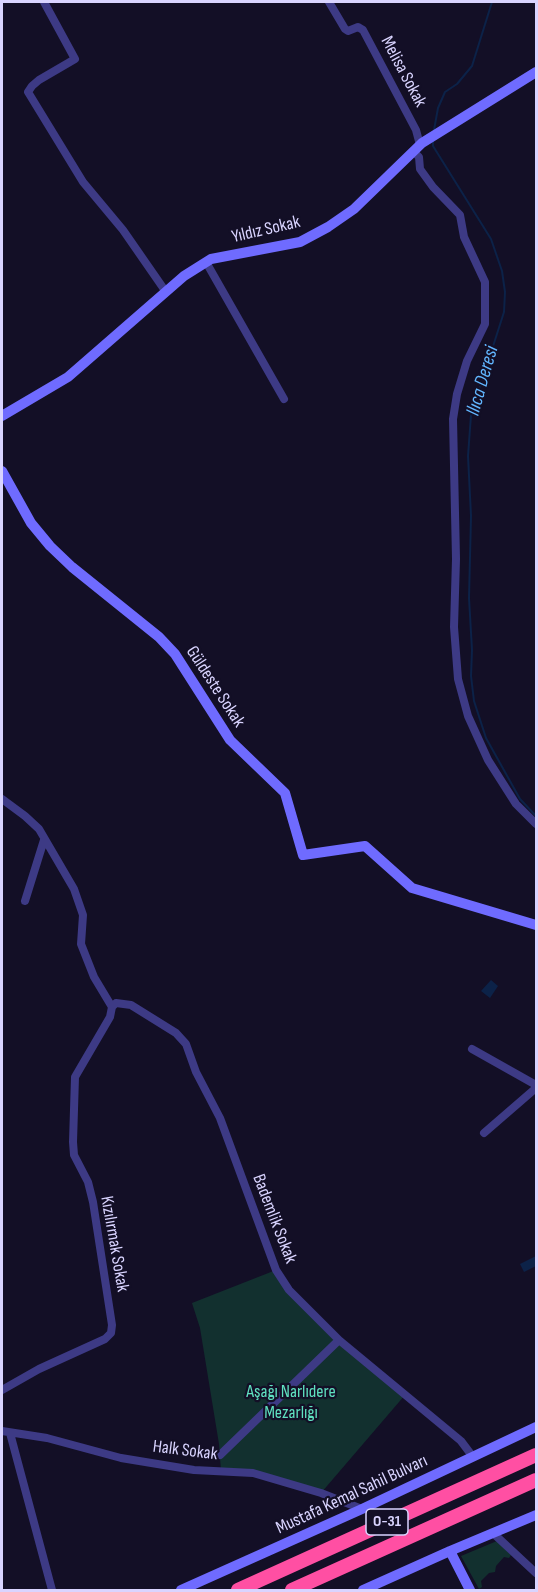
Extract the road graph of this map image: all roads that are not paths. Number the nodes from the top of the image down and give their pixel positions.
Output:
1 (44, 2) edge
2 (329, 2) edge
3 (537, 72) edge
4 (418, 147) junction
5 (206, 262) junction
6 (166, 292) junction
7 (285, 399) dead end
8 (2, 416) edge
9 (2, 471) edge
10 (2, 799) edge
11 (537, 824) edge
12 (44, 840) junction
13 (25, 901) dead end
14 (537, 925) edge
15 (112, 1007) junction
16 (472, 1049) dead end
17 (537, 1087) edge
18 (484, 1133) dead end
19 (339, 1340) junction
20 (2, 1390) edge
21 (537, 1427) edge
22 (6, 1432) edge
23 (220, 1455) dead end
24 (537, 1455) edge
25 (473, 1457) junction
26 (537, 1480) edge
27 (363, 1509) junction
28 (537, 1515) edge
29 (494, 1534) junction
30 (450, 1551) junction
31 (537, 1573) edge
32 (52, 1590) edge
33 (181, 1590) edge
34 (238, 1590) edge
35 (292, 1590) edge
36 (363, 1590) edge
37 (470, 1590) edge

1 - 6 street
2 - 4 street, Melisa Sokak
3 - 4 street, Yıldız Sokak
4 - 5 street, Yıldız Sokak
4 - 11 street
5 - 6 street, Yıldız Sokak
5 - 7 street
6 - 8 street, Yıldız Sokak
9 - 14 street, Güldeste Sokak
10 - 12 street
12 - 13 street
12 - 15 street
15 - 19 street, Bademlik Sokak
15 - 20 street, Kızılırmak Sokak
16 - 17 street
17 - 18 street
19 - 23 street
19 - 25 street, Bademlik Sokak
21 - 25 street, Mustafa Kemal Sahil Bulvarı
22 - 27 street, Halk Sokak
22 - 32 street
24 - 34 highway, O-31
25 - 27 street, Mustafa Kemal Sahil Bulvarı
26 - 35 highway, O-31
27 - 33 street, Mustafa Kemal Sahil Bulvarı
28 - 29 street
29 - 30 street
29 - 31 street
30 - 36 street
30 - 37 street

